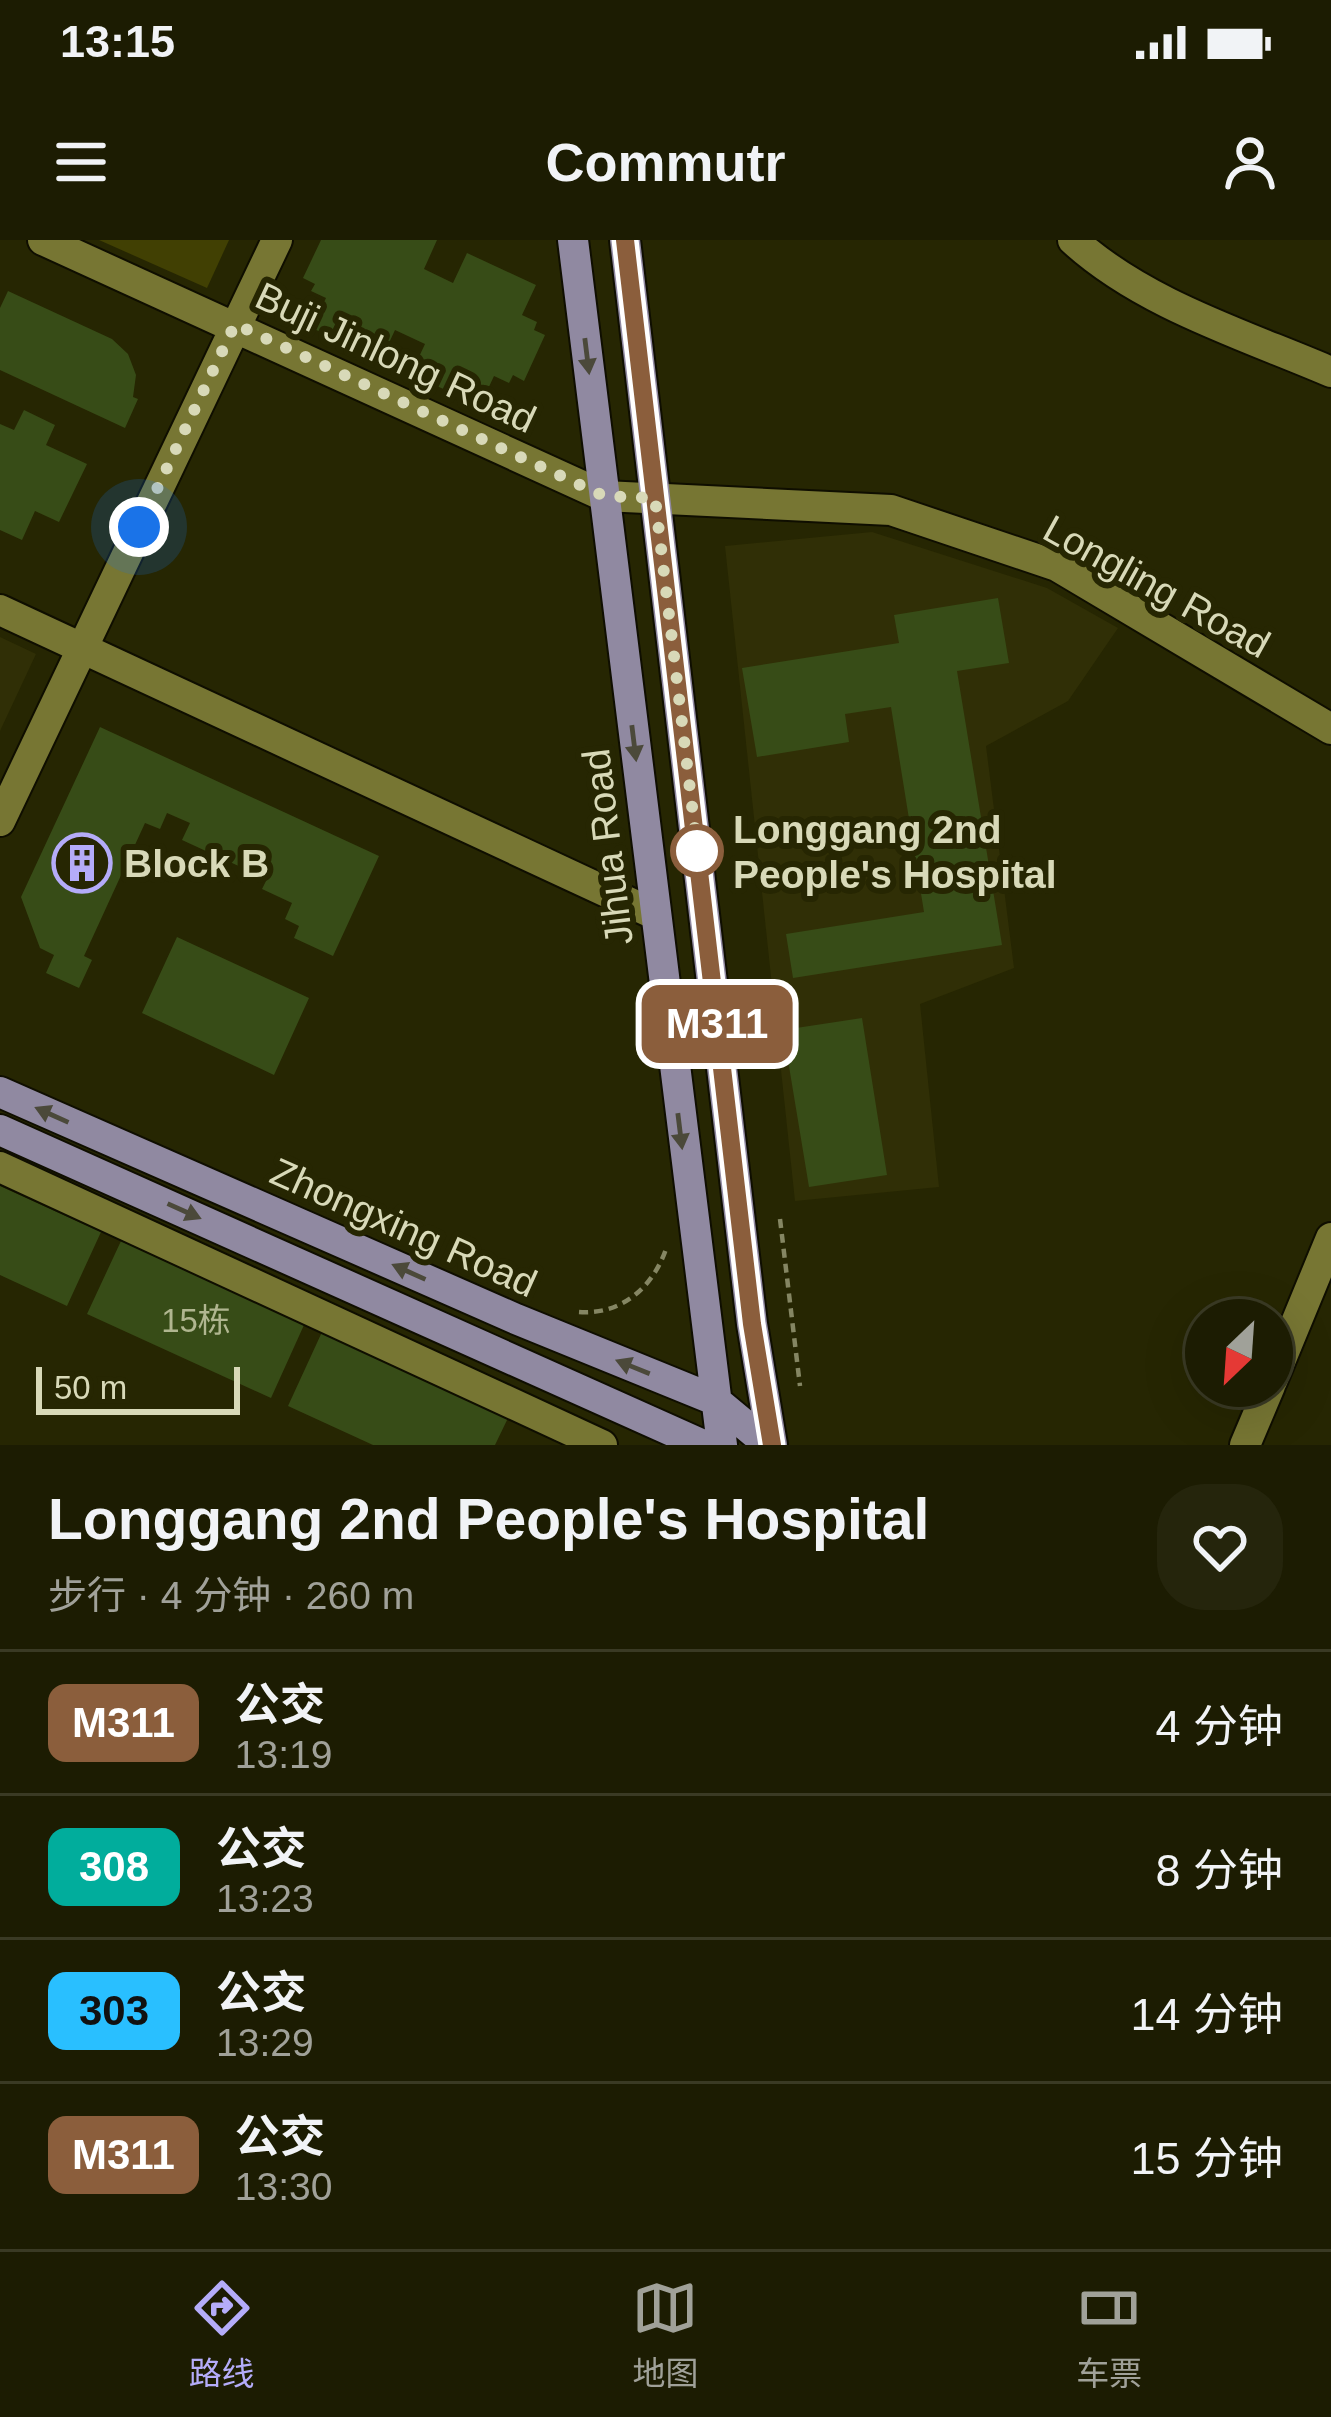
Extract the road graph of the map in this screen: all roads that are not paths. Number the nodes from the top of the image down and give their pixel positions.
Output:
1 (43, 240) edge
2 (277, 240) edge
3 (573, 240) edge
4 (625, 240) edge
5 (1073, 240) edge
6 (235, 324) junction
7 (1331, 372) edge
8 (604, 496) junction
9 (655, 498) junction
10 (0, 610) edge
11 (82, 648) junction
12 (1331, 729) edge
13 (0, 821) edge
14 (654, 914) junction
15 (0, 1092) edge
16 (0, 1130) edge
17 (0, 1167) edge
18 (1331, 1238) edge
19 (1293, 1330) edge
20 (715, 1400) junction
21 (1261, 1407) edge
22 (602, 1445) edge
23 (703, 1445) edge
24 (722, 1445) edge
25 (771, 1445) edge
26 (1245, 1445) edge

1 - 6 street, Buji Jinlong Road
2 - 6 street
3 -> 8 main road, Jihua Road
4 - 9 main road
5 - 7 street
6 - 8 street, Buji Jinlong Road
6 - 11 street
8 - 9 street, Buji Jinlong Road
8 -> 14 main road, Jihua Road
9 - 12 street, Longling Road
9 - 25 main road
10 - 11 street
11 - 13 street
11 - 14 street
14 -> 20 main road, Jihua Road
20 -> 15 main road, Zhongxing Road
16 -> 23 main road, Zhongxing Road
17 - 22 street
18 - 19 street
20 - 24 main road, Jihua Road
20 - 25 main road, Zhongxing Road
21 - 26 street

